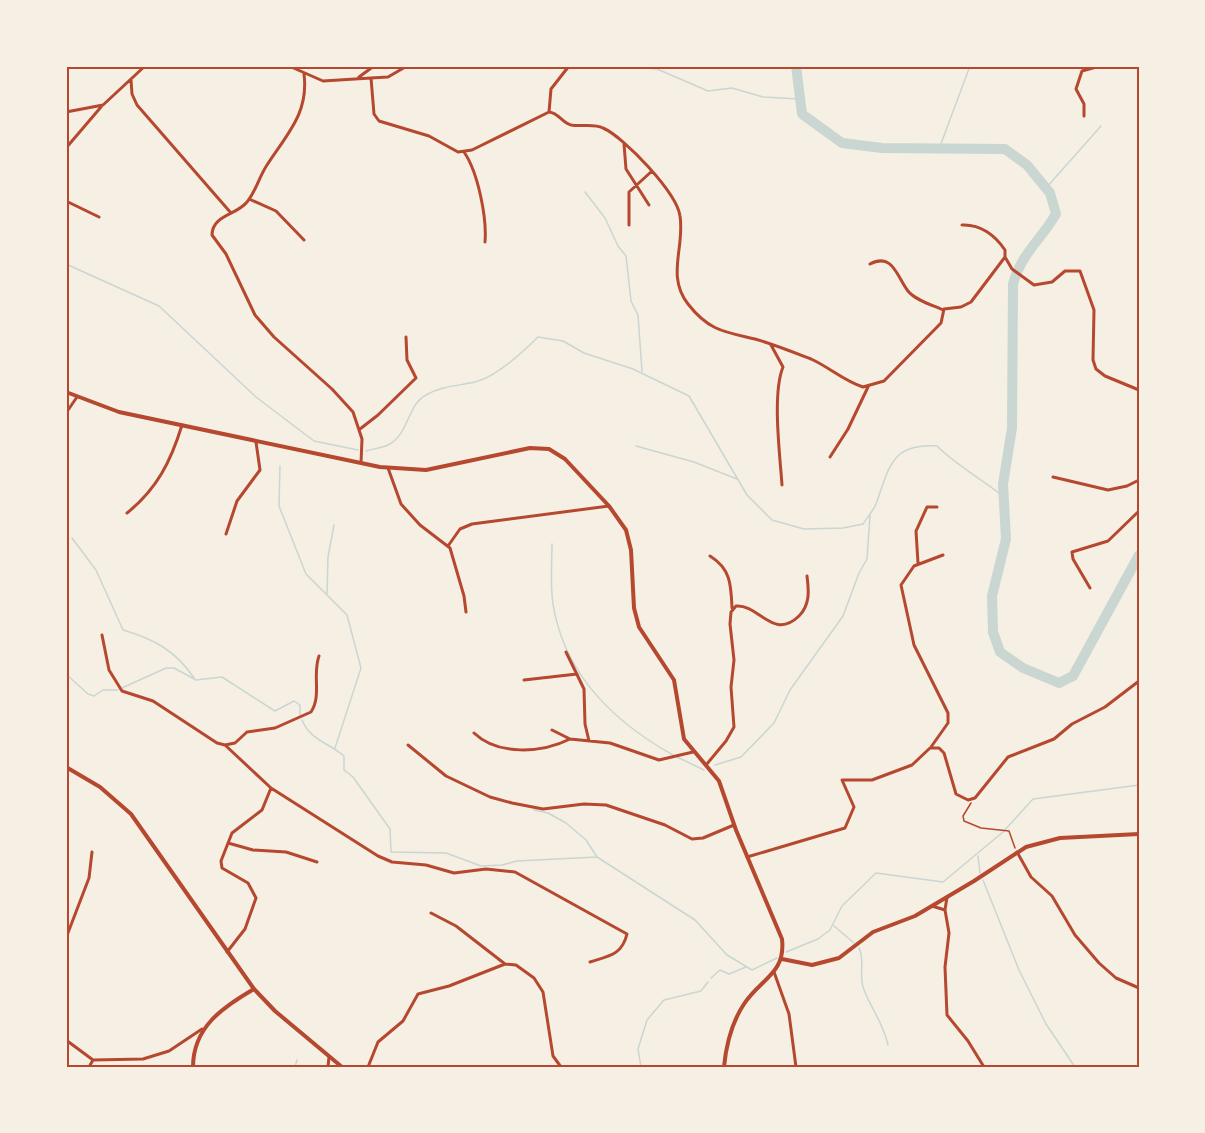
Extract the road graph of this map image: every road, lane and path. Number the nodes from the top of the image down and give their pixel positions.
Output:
1 (145, 66) edge
2 (289, 66) edge
3 (374, 66) edge
4 (407, 66) edge
5 (569, 66) edge
6 (1100, 66) edge
7 (304, 74) junction
8 (358, 78) junction
9 (371, 78) junction
10 (131, 80) junction
11 (103, 105) junction
12 (549, 111) junction
13 (66, 112) edge
14 (1084, 116) dead end
15 (624, 144) junction
16 (66, 148) edge
17 (464, 152) junction
18 (652, 171) junction
19 (634, 184) junction
20 (249, 199) junction
21 (66, 201) edge
22 (649, 205) dead end
23 (231, 213) junction
24 (99, 217) dead end
25 (629, 225) dead end
26 (962, 225) dead end
27 (304, 240) dead end
28 (485, 242) dead end
29 (1005, 257) junction
30 (870, 264) dead end
31 (943, 310) junction
32 (406, 337) dead end
33 (771, 345) junction
34 (868, 387) junction
35 (1139, 390) edge
36 (66, 392) edge
37 (77, 397) junction
38 (66, 414) edge
39 (182, 425) junction
40 (360, 429) junction
41 (256, 442) junction
42 (830, 457) dead end
43 (361, 463) junction
44 (388, 468) junction
45 (1053, 477) dead end
46 (1139, 480) edge
47 (782, 486) dead end
48 (609, 506) junction
49 (937, 507) dead end
50 (1139, 511) edge
51 (127, 513) dead end
52 (226, 534) dead end
53 (448, 546) junction
54 (944, 555) dead end
55 (710, 556) dead end
56 (918, 563) junction
57 (807, 576) dead end
58 (1090, 588) dead end
59 (732, 610) junction
60 (466, 612) dead end
61 (102, 635) dead end
62 (566, 652) dead end
63 (319, 656) dead end
64 (577, 674) junction
65 (524, 680) dead end
66 (1139, 681) edge
67 (552, 730) dead end
68 (474, 733) dead end
69 (570, 739) junction
70 (589, 741) junction
71 (225, 745) junction
72 (408, 745) dead end
73 (930, 748) junction
74 (693, 752) junction
75 (706, 765) junction
76 (66, 767) edge
77 (271, 788) junction
78 (975, 798) junction
79 (734, 825) junction
80 (1139, 834) edge
81 (228, 843) junction
82 (1016, 851) junction
83 (93, 852) dead end
84 (747, 857) junction
85 (317, 862) dead end
86 (947, 895) junction
87 (931, 906) junction
88 (945, 910) junction
89 (430, 913) dead end
90 (66, 938) edge
91 (227, 952) junction
92 (782, 959) junction
93 (590, 962) dead end
94 (505, 963) junction
95 (774, 972) junction
96 (1139, 988) edge
97 (254, 989) junction
98 (202, 1029) junction
99 (66, 1040) edge
100 (329, 1057) junction
101 (93, 1060) junction
102 (89, 1067) edge
103 (193, 1067) edge
104 (328, 1067) edge
105 (342, 1067) edge
106 (368, 1067) edge
107 (561, 1067) edge
108 (724, 1067) edge
109 (796, 1067) edge
110 (984, 1067) edge

1 - 10 street
2 - 7 street
3 - 8 street
4 - 9 street
5 - 12 street
6 - 14 street
7 - 8 street
7 - 20 street
8 - 9 street
9 - 17 street
10 - 11 street
10 - 23 street
11 - 13 street
11 - 16 street
12 - 15 street
12 - 17 street
15 - 18 street
15 - 19 street
17 - 28 street
18 - 19 street
18 - 33 street
19 - 22 street
19 - 25 street
20 - 23 street
20 - 27 street
21 - 24 street
23 - 40 street
26 - 29 street
29 - 31 street
29 - 35 street
30 - 31 street
31 - 34 street
32 - 40 street
33 - 34 street
33 - 47 street
34 - 42 street
36 - 37 street
37 - 38 street
37 - 39 street
39 - 41 street
39 - 51 street
40 - 43 street
41 - 43 street
41 - 52 street
43 - 44 street
44 - 48 street
44 - 53 street
45 - 46 street
48 - 53 street
48 - 74 street
49 - 56 street
50 - 58 street
53 - 60 street
54 - 56 street
55 - 59 street
56 - 73 street
57 - 59 street
59 - 75 street
61 - 71 street
62 - 64 street
63 - 71 street
64 - 65 street
64 - 70 street
66 - 78 street
67 - 69 street
68 - 69 street
69 - 70 street
70 - 74 street
71 - 77 street
72 - 79 street
73 - 78 street
73 - 84 street
74 - 75 street
75 - 79 street
76 - 91 street
77 - 81 street
77 - 93 street
78 - 82 path
79 - 84 street
80 - 82 street
81 - 85 street
81 - 91 street
82 - 86 street
82 - 96 street
83 - 90 street
84 - 92 street
86 - 87 street
86 - 88 street
87 - 88 street
87 - 92 street
88 - 110 street
89 - 94 street
91 - 97 street
92 - 95 street
94 - 106 street
94 - 107 street
95 - 108 street
95 - 109 street
97 - 98 street
97 - 100 street
98 - 101 street
98 - 103 street
99 - 101 street
100 - 104 street
100 - 105 street
101 - 102 street

